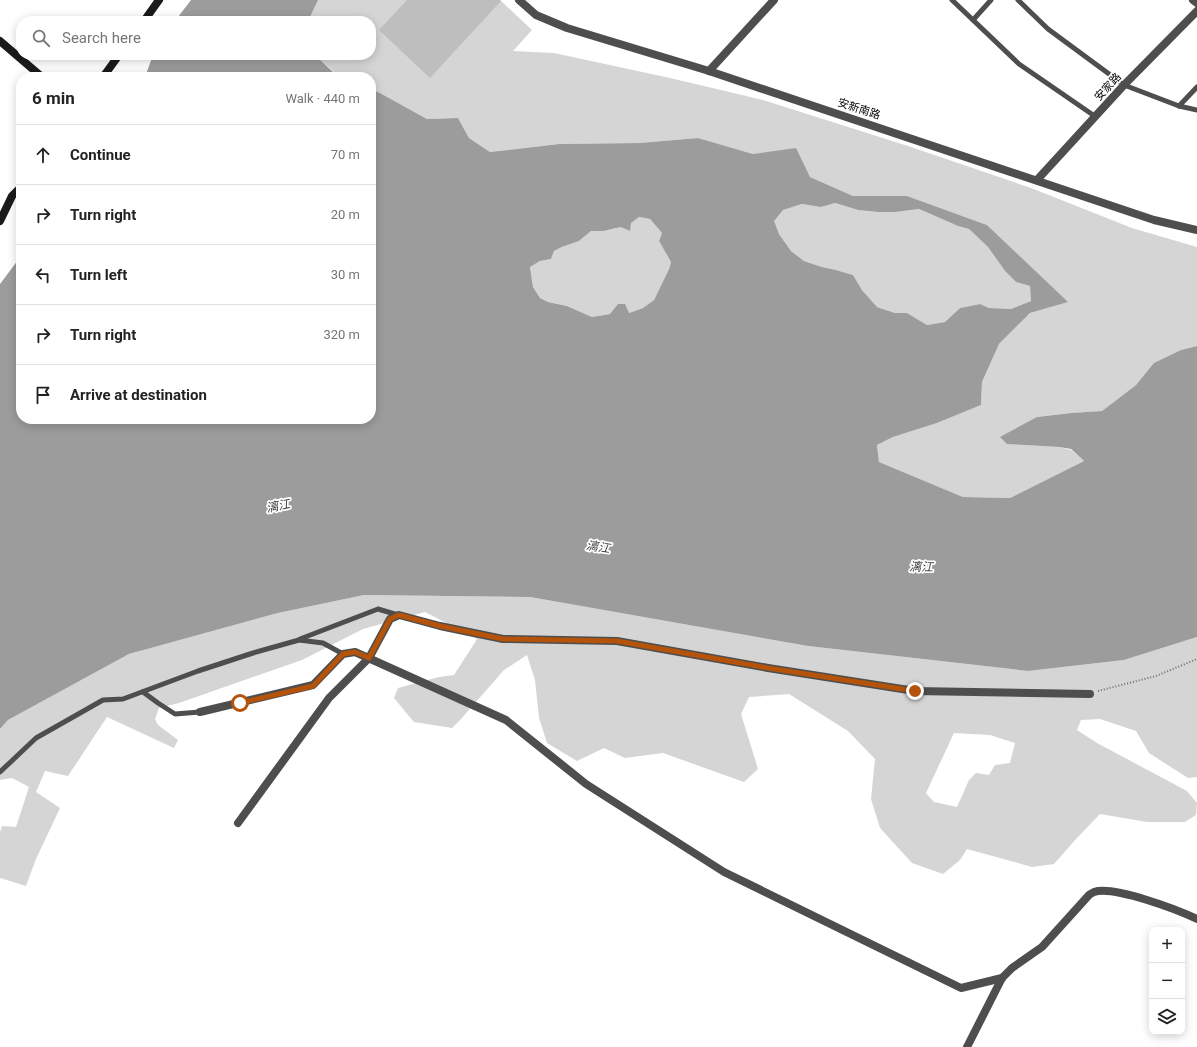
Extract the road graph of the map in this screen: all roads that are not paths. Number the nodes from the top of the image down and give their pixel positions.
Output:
1 (159, 0) edge
2 (519, 0) edge
3 (774, 0) edge
4 (952, 0) edge
5 (991, 0) edge
6 (1018, 0) edge
7 (1193, 0) edge
8 (1197, 4) edge
9 (1197, 11) edge
10 (148, 16) edge
11 (973, 20) junction
12 (0, 41) edge
13 (16, 55) edge
14 (22, 60) edge
15 (115, 60) edge
16 (709, 71) junction
17 (36, 72) edge
18 (107, 72) edge
19 (1124, 85) junction
20 (1197, 87) edge
21 (1179, 106) junction
22 (1197, 110) edge
23 (1096, 117) junction
24 (1037, 180) junction
25 (16, 192) edge
26 (0, 221) edge
27 (1197, 230) edge
28 (399, 615) junction
29 (299, 640) junction
30 (343, 654) junction
31 (369, 658) junction
32 (143, 692) junction
33 (1090, 694) road end
34 (200, 712) joint
35 (0, 772) edge
36 (238, 823) dead end
37 (1197, 920) edge
38 (1002, 978) junction
39 (967, 1047) edge

1 - 10 street
2 - 16 street, 安新南路
3 - 16 street
4 - 11 lane
5 - 11 lane
6 - 19 lane
7 - 8 street
9 - 19 street, 安家路
11 - 23 lane
12 - 13 street
14 - 17 street
15 - 18 street
16 - 24 street, 安新南路
19 - 21 lane
19 - 23 street, 安家路
20 - 21 lane
21 - 22 lane
23 - 24 street, 安家路
24 - 27 street, 安新南路
25 - 26 street
28 - 29 lane
28 - 31 street
28 - 33 street
29 - 30 lane
29 - 32 lane
30 - 31 street
30 - 34 street
31 - 36 street
31 - 38 street
32 - 34 lane
32 - 35 lane
37 - 38 street
38 - 39 street

